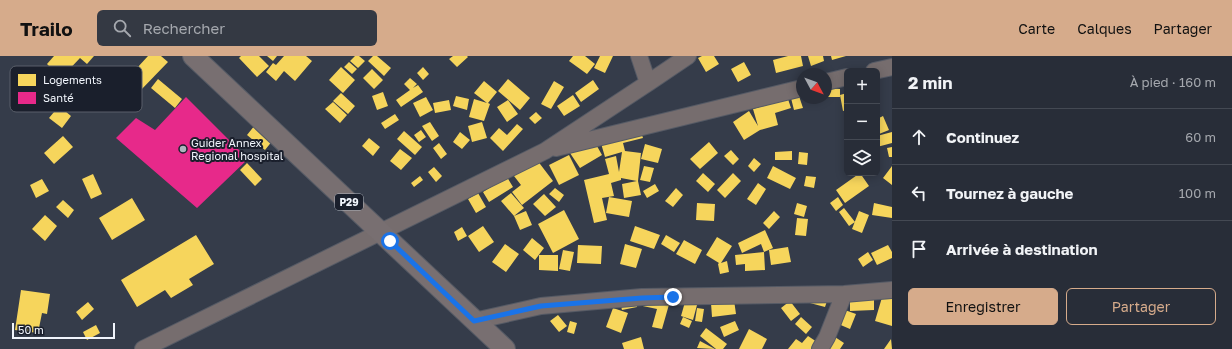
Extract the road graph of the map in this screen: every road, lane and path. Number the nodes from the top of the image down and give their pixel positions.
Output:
1 (193, 56) edge
2 (639, 56) edge
3 (688, 56) edge
4 (892, 67) edge
5 (880, 70) edge
6 (844, 78) edge
7 (832, 81) edge
8 (648, 83) junction
9 (796, 89) edge
10 (545, 151) junction
11 (380, 232) junction
12 (892, 290) edge
13 (844, 294) junction
14 (474, 321) junction
15 (143, 349) edge
16 (505, 349) edge
17 (820, 349) edge

1 - 11 main road, P29
2 - 8 street
3 - 8 street
4 - 5 street
6 - 7 street
8 - 10 street
9 - 10 street
10 - 11 street
11 - 14 main road, P29
11 - 15 street
12 - 13 street
13 - 14 street
13 - 17 street
14 - 16 main road, P29

